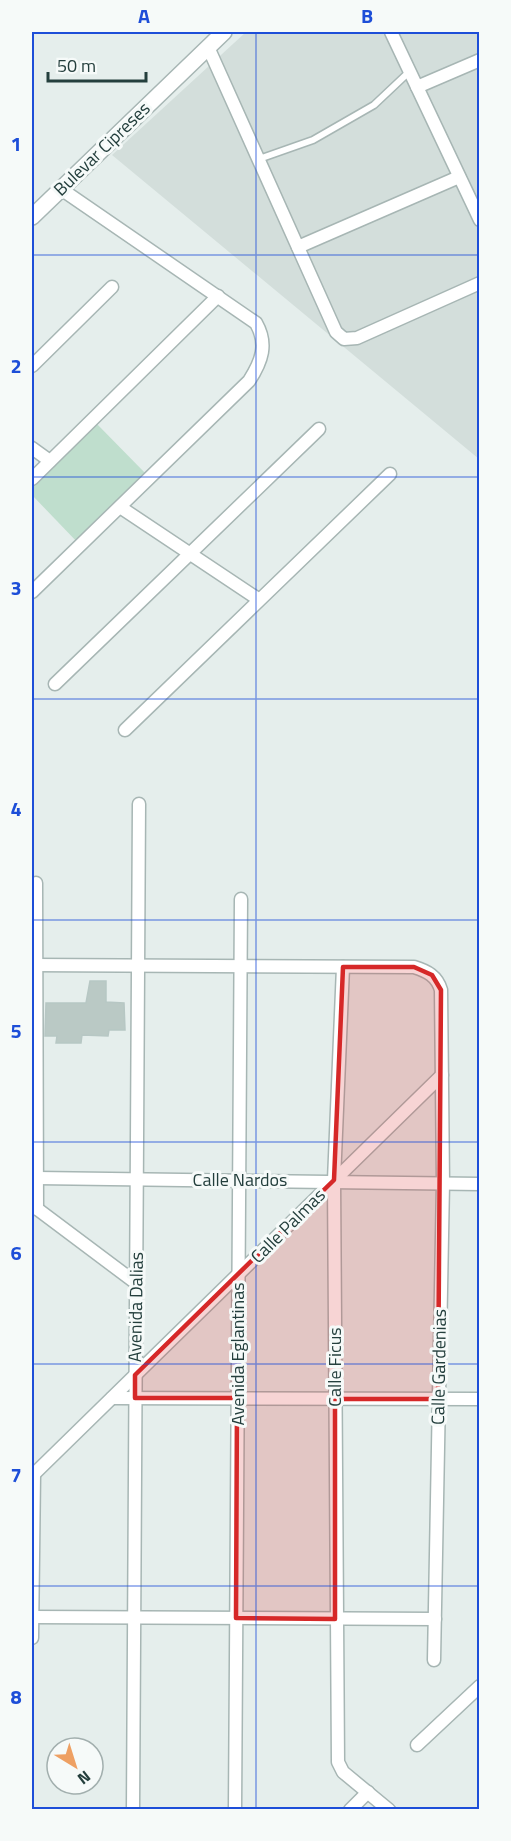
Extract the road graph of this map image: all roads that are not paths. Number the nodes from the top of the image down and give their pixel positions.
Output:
1 (391, 32) edge
2 (217, 36) edge
3 (480, 60) edge
4 (410, 71) junction
5 (417, 87) junction
6 (258, 159) junction
7 (459, 177) junction
8 (61, 189) junction
9 (32, 201) edge
10 (32, 217) edge
11 (480, 220) edge
12 (298, 247) junction
13 (480, 283) edge
14 (112, 287) dead end
15 (218, 296) junction
16 (32, 366) edge
17 (319, 429) dead end
18 (32, 448) edge
19 (51, 461) junction
20 (390, 474) dead end
21 (32, 479) edge
22 (120, 507) junction
23 (191, 554) junction
24 (32, 592) edge
25 (258, 599) junction
26 (55, 684) dead end
27 (125, 730) dead end
28 (139, 804) dead end
29 (36, 883) dead end
30 (241, 899) dead end
31 (34, 965) edge
32 (138, 965) junction
33 (240, 966) junction
34 (343, 967) junction
35 (442, 1075) junction
36 (37, 1178) junction
37 (137, 1179) junction
38 (239, 1180) junction
39 (334, 1180) junction
40 (443, 1183) junction
41 (480, 1184) edge
42 (34, 1207) edge
43 (238, 1276) junction
44 (136, 1283) junction
45 (135, 1375) junction
46 (112, 1398) junction
47 (135, 1398) junction
48 (237, 1398) junction
49 (335, 1399) junction
50 (438, 1399) junction
51 (480, 1400) edge
52 (33, 1475) edge
53 (32, 1617) edge
54 (134, 1618) junction
55 (236, 1618) junction
56 (336, 1619) junction
57 (435, 1619) junction
58 (32, 1638) edge
59 (434, 1660) dead end
60 (480, 1686) edge
61 (417, 1745) dead end
62 (368, 1792) junction
63 (133, 1809) edge
64 (235, 1809) edge
65 (350, 1809) edge
66 (389, 1809) edge

1 - 4 street
2 - 6 street
2 - 8 street, Bulevar Cipreses
3 - 5 street
4 - 5 street
4 - 6 lane
5 - 7 street
6 - 12 street
7 - 11 street
7 - 12 street
8 - 9 street
8 - 10 street, Bulevar Cipreses
8 - 15 street
12 - 13 street
14 - 16 street
15 - 19 street
15 - 22 street
17 - 23 street
18 - 19 street
19 - 21 street
20 - 25 street
22 - 23 street
22 - 24 street
23 - 25 street
23 - 26 street
25 - 27 street
28 - 32 street, Avenida Dalias
29 - 31 street
30 - 33 street, Avenida Eglantinas
31 - 32 street
31 - 36 street
32 - 33 street
32 - 37 street, Avenida Dalias
33 - 34 street
33 - 38 street, Avenida Eglantinas
34 - 35 street, Calle Gardenias
34 - 39 street, Calle Ficus
35 - 39 street, Calle Palmas
35 - 40 street, Calle Gardenias
36 - 37 street, Calle Nardos
36 - 42 street
37 - 38 street, Calle Nardos
37 - 44 street, Avenida Dalias
38 - 39 street, Calle Nardos
38 - 43 street, Avenida Eglantinas
39 - 40 street, Calle Nardos
39 - 43 street, Calle Palmas
39 - 49 street, Calle Ficus
40 - 41 street, Calle Nardos
40 - 50 street, Calle Gardenias
42 - 44 street
43 - 45 street, Calle Palmas
43 - 48 street, Avenida Eglantinas
44 - 45 street, Avenida Dalias
45 - 46 street, Calle Palmas
45 - 47 street, Avenida Dalias
46 - 47 street
46 - 52 street, Calle Palmas
47 - 48 street
47 - 54 street, Avenida Dalias
48 - 49 street
48 - 55 street, Avenida Eglantinas
49 - 50 street
49 - 56 street, Calle Ficus
50 - 51 street
50 - 57 street, Calle Gardenias
52 - 53 street
53 - 54 street
53 - 58 street
54 - 55 street
54 - 63 street, Avenida Dalias
55 - 56 street
55 - 64 street, Avenida Eglantinas
56 - 57 street
56 - 62 street, Calle Ficus
57 - 59 street, Calle Gardenias
60 - 61 street
62 - 65 street
62 - 66 street

